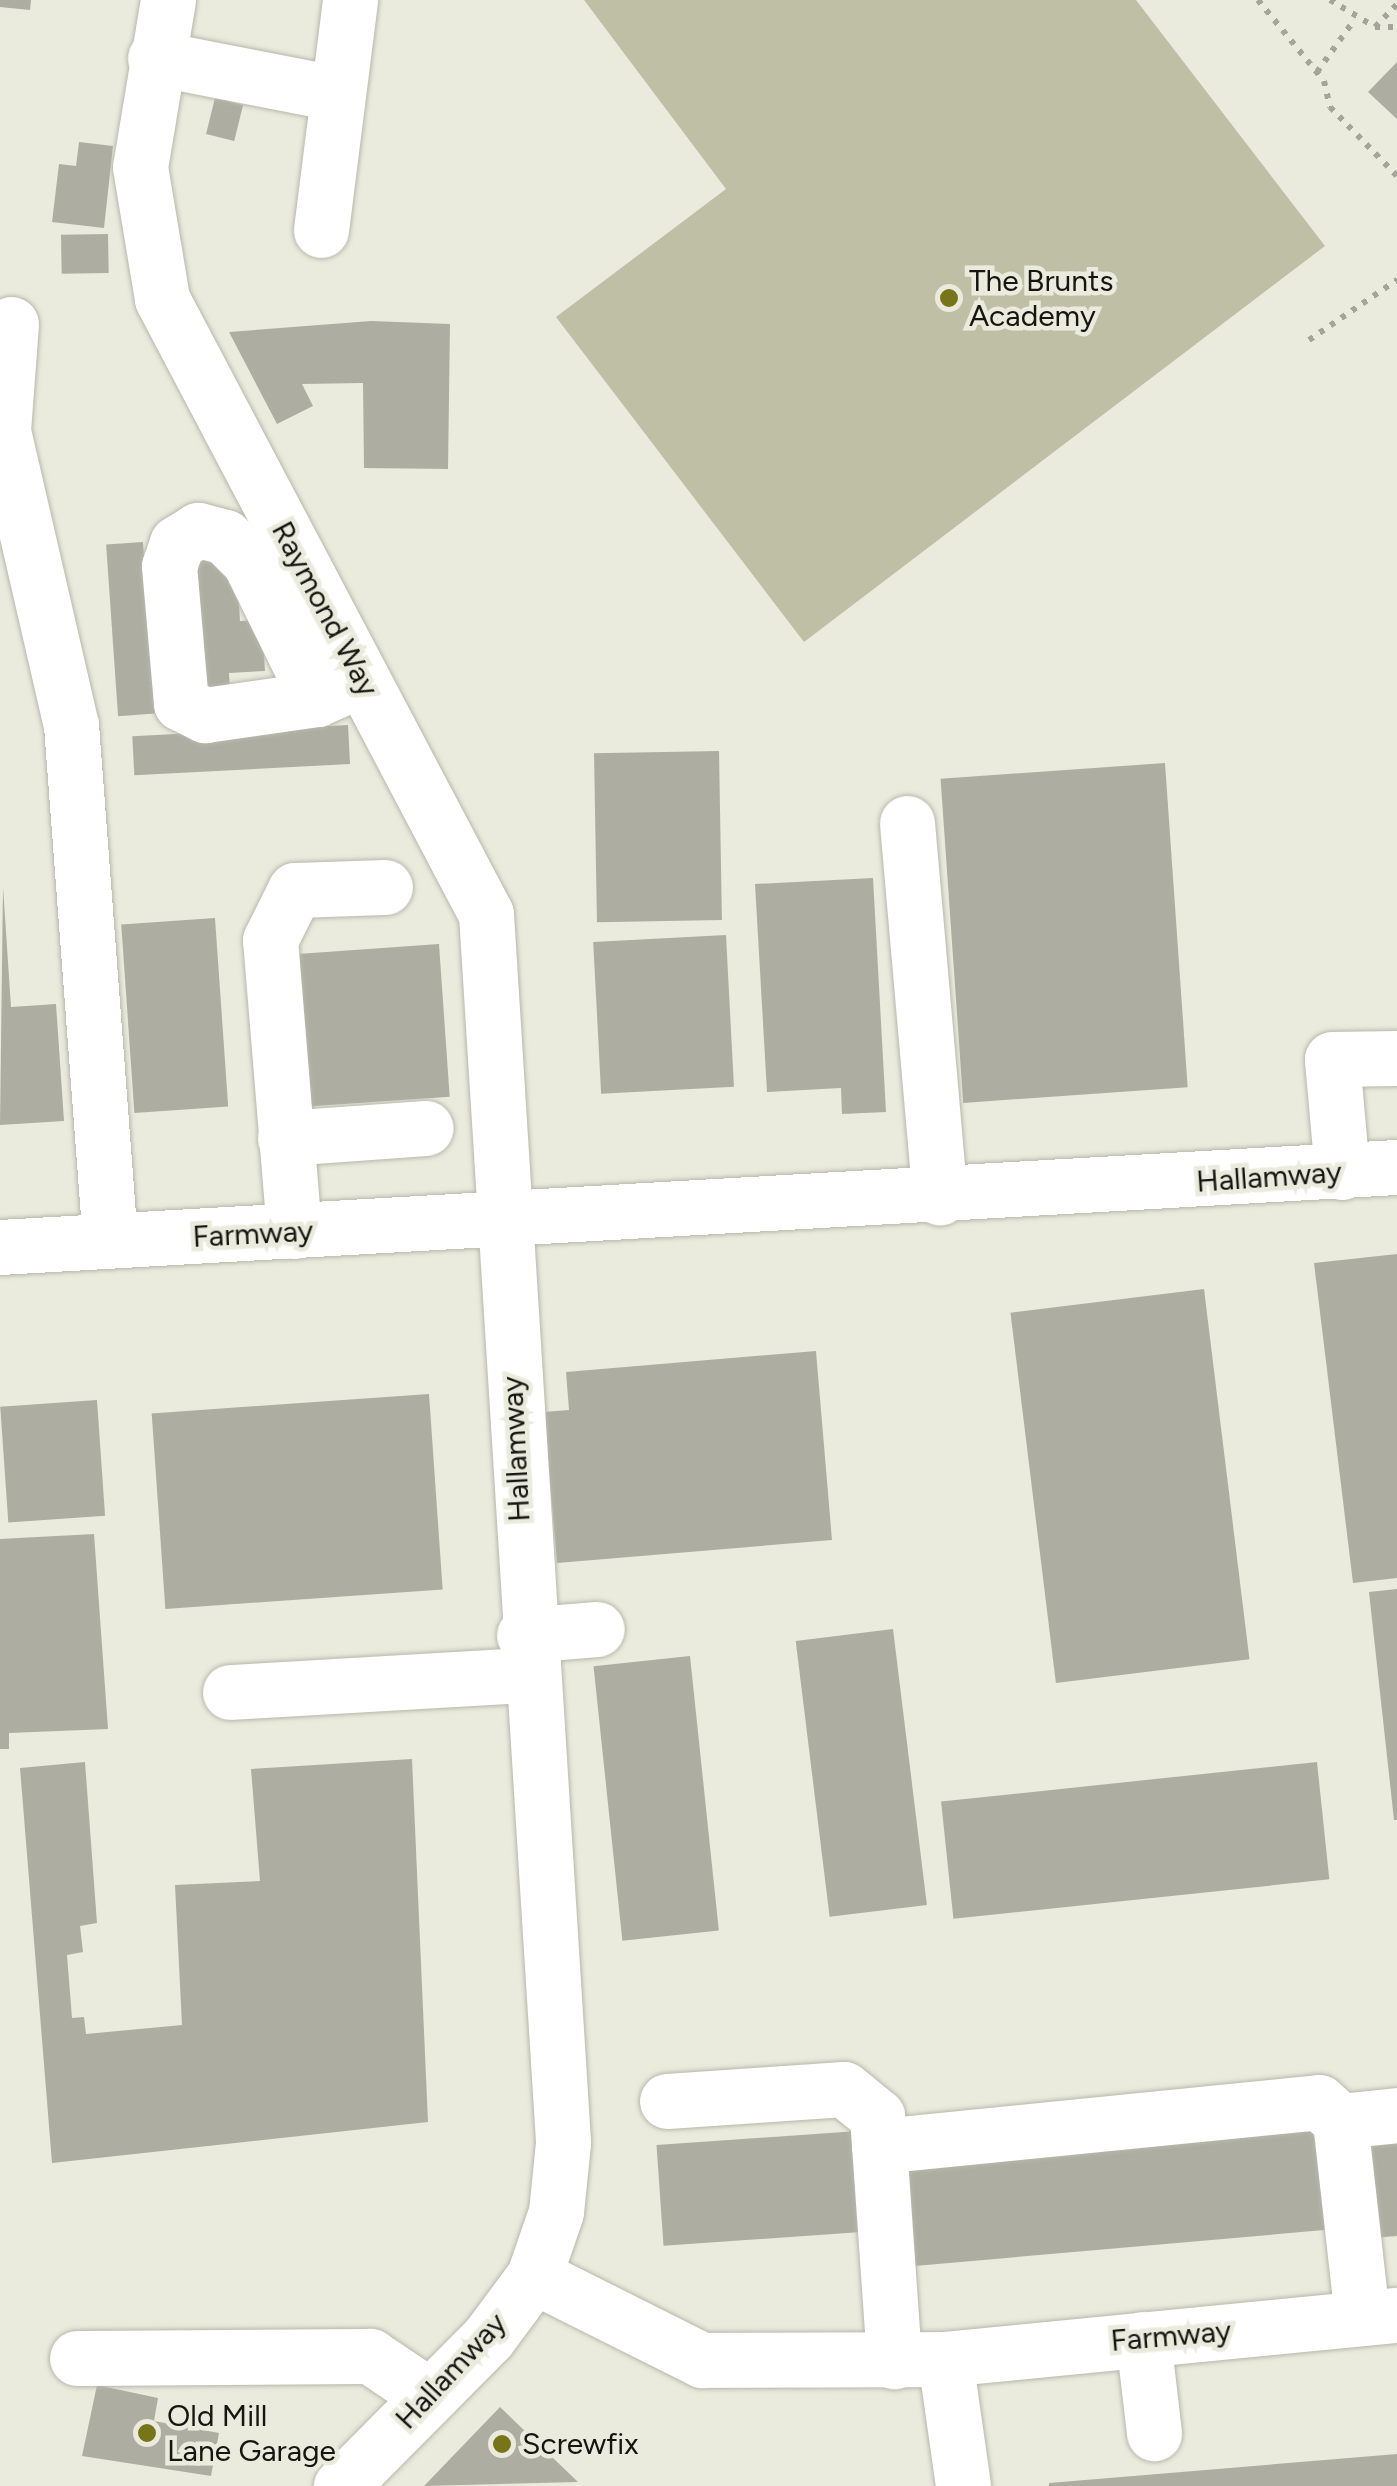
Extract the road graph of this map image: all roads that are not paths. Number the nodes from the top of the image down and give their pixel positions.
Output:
1 (168, 0) edge
2 (350, 0) edge
3 (155, 58) junction
4 (334, 93) junction
5 (321, 230) dead end
6 (11, 324) dead end
7 (907, 823) dead end
8 (386, 887) dead end
9 (1397, 1058) edge
10 (426, 1128) dead end
11 (286, 1138) junction
12 (1397, 1167) edge
13 (1342, 1172) junction
14 (940, 1198) junction
15 (506, 1223) junction
16 (294, 1231) junction
17 (110, 1241) junction
18 (0, 1248) edge
19 (597, 1629) dead end
20 (526, 1655) junction
21 (230, 1692) dead end
22 (668, 2101) dead end
23 (1397, 2116) edge
24 (1340, 2121) junction
25 (879, 2146) junction
26 (534, 2276) junction
27 (1380, 2317) edge
28 (1143, 2339) junction
29 (77, 2358) dead end
30 (919, 2360) junction
31 (428, 2395) junction
32 (1154, 2433) dead end
33 (342, 2486) edge
34 (963, 2486) edge

1 - 3 street, Raymond Way
2 - 4 street
3 - 4 street
3 - 15 street, Raymond Way
4 - 5 street
6 - 17 street
7 - 14 street
8 - 11 street
9 - 13 street
10 - 11 street
11 - 16 street
12 - 13 street, Hallamway
13 - 14 street, Hallamway
14 - 15 street, Hallamway
15 - 16 street, Farmway
15 - 20 street, Hallamway
16 - 17 street, Farmway
17 - 18 street, Farmway
19 - 20 street
20 - 21 street
20 - 26 street, Hallamway
22 - 25 street
23 - 24 street
24 - 25 street
24 - 27 street
25 - 30 street
26 - 30 street, Farmway
26 - 31 street, Hallamway
27 - 28 street, Farmway
28 - 30 street, Farmway
28 - 32 street
29 - 31 street
30 - 34 street
31 - 33 street, Hallamway

